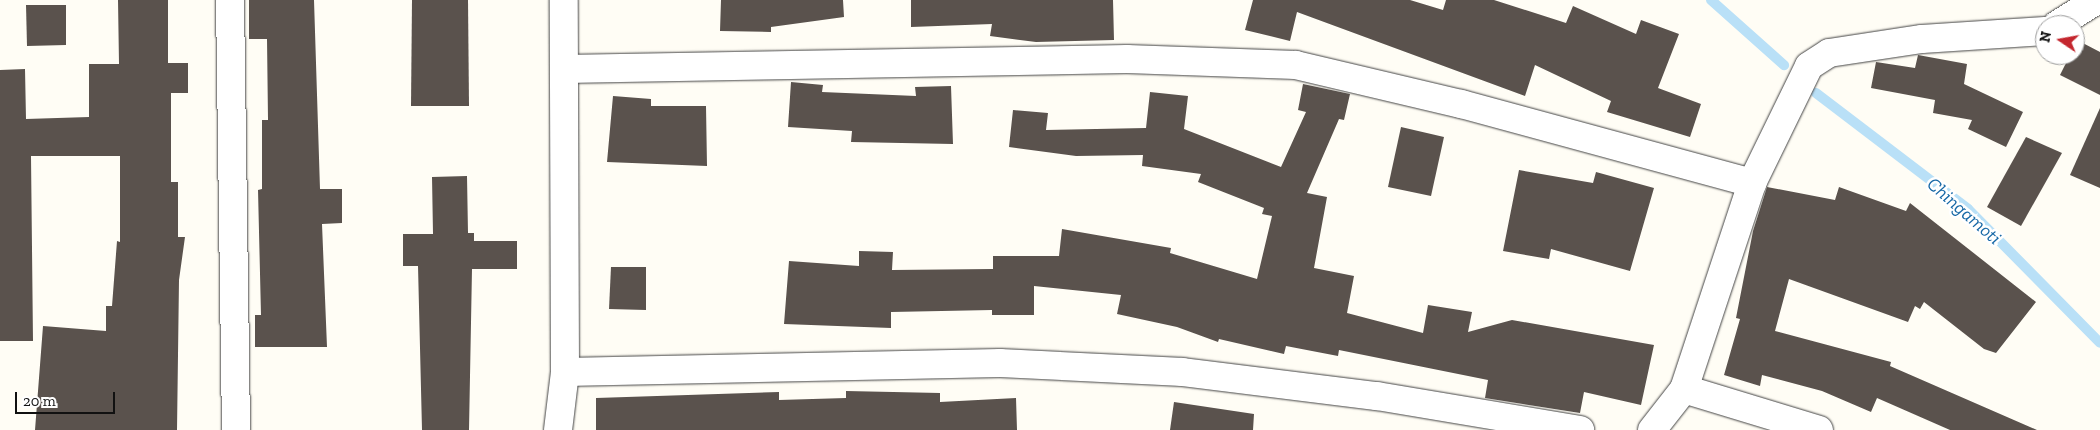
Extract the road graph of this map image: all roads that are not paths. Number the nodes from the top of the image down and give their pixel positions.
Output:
1 (230, 0) edge
2 (564, 0) edge
3 (2096, 0) edge
4 (2073, 15) edge
5 (2035, 32) edge
6 (564, 69) junction
7 (1752, 183) junction
8 (565, 372) junction
9 (1684, 389) junction
10 (236, 430) edge
11 (558, 430) edge
12 (1580, 430) edge
13 (1652, 430) edge
14 (1819, 430) edge

1 - 10 street
2 - 6 street
3 - 4 street
5 - 7 street
6 - 7 street
6 - 8 street
7 - 9 street
8 - 11 street
8 - 12 street
9 - 13 street
9 - 14 street

